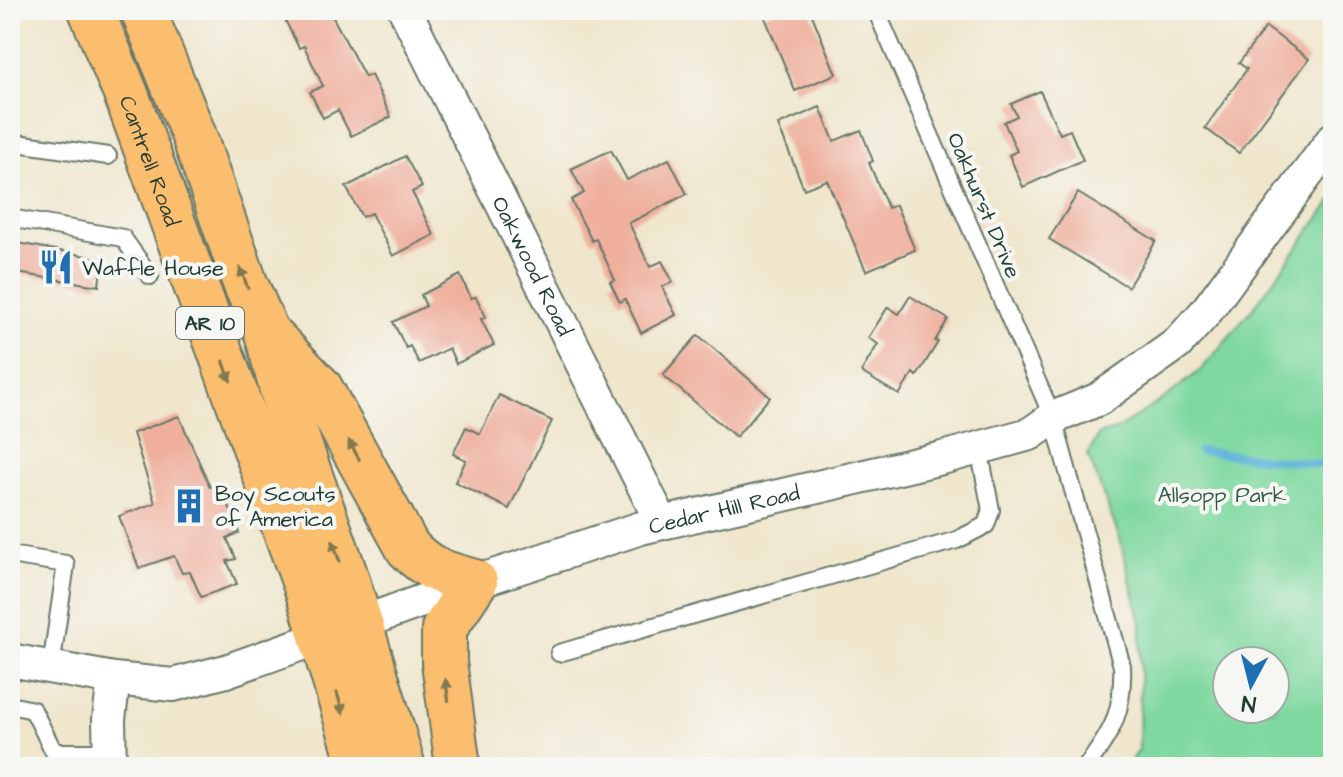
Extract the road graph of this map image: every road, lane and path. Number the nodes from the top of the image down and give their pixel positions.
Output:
1 (91, 10) edge
2 (143, 10) edge
3 (405, 10) edge
4 (876, 10) edge
5 (10, 142) edge
6 (1331, 144) edge
7 (108, 156) dead end
8 (10, 218) edge
9 (150, 276) dead end
10 (267, 333) junction
11 (1053, 418) junction
12 (979, 449) junction
13 (662, 523) junction
14 (10, 555) edge
15 (475, 582) junction
16 (341, 632) junction
17 (559, 653) dead end
18 (10, 660) edge
19 (51, 667) junction
20 (114, 679) junction
21 (10, 705) edge
22 (109, 759) edge
23 (361, 767) edge
24 (403, 767) edge
25 (458, 767) edge
26 (1086, 767) edge

1 -> 16 main road, Cantrell Road / AR 10
10 -> 2 main road, Cantrell Road / AR 10
3 - 13 street, Oakwood Road
4 - 11 lane, Oakhurst Drive
5 - 7 lane
6 - 11 street, Cedar Hill Road
8 - 9 lane
15 -> 10 main road
16 -> 10 main road, Cantrell Road / AR 10
11 - 12 street, Cedar Hill Road
11 - 26 lane, Oakhurst Drive
12 - 13 street, Cedar Hill Road
12 - 17 lane
13 - 15 street, Cedar Hill Road
14 - 19 lane
15 - 16 street, Cedar Hill Road
25 -> 15 main road
16 - 20 street, Cedar Hill Road
16 -> 23 main road, Cantrell Road / AR 10
16 - 24 main road, Cantrell Road / AR 10
18 - 19 street, Cedar Hill Road
19 - 20 street, Cedar Hill Road
20 - 22 street
21 - 22 lane

